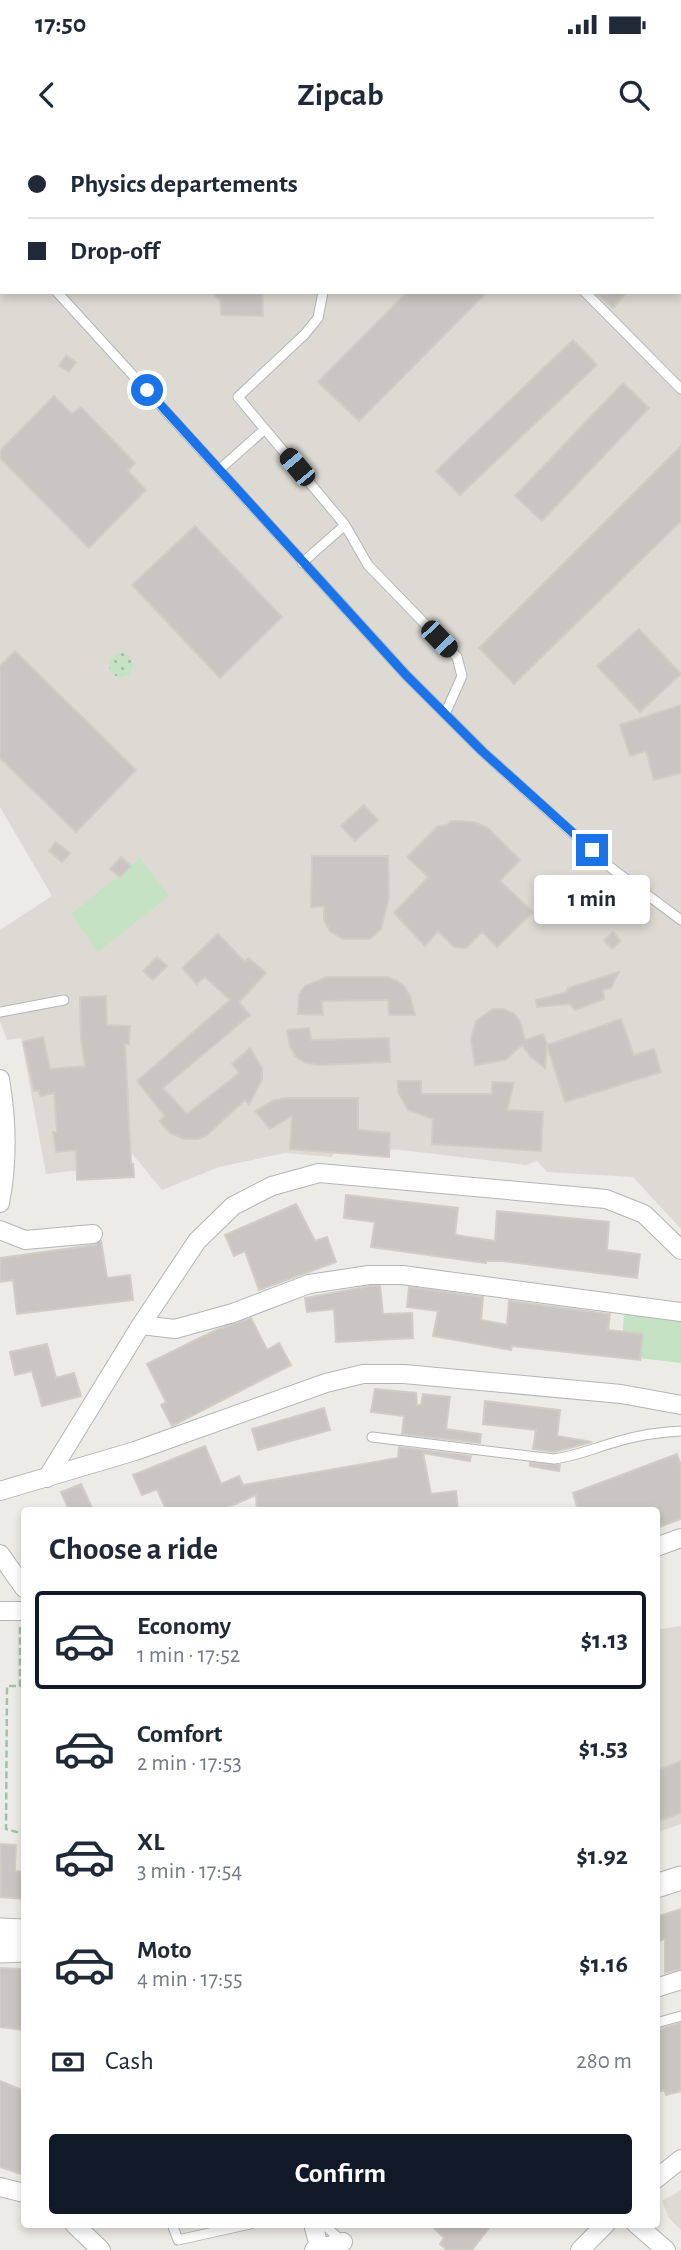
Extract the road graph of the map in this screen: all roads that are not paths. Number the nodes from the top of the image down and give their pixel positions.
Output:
1 (59, 294) edge
2 (323, 294) edge
3 (587, 294) edge
4 (681, 389) edge
5 (265, 429) junction
6 (220, 469) junction
7 (345, 525) junction
8 (302, 563) junction
9 (445, 714) junction
10 (681, 920) edge
11 (64, 1000) dead end
12 (0, 1012) edge
13 (0, 1079) edge
14 (0, 1203) edge
15 (0, 1230) edge
16 (93, 1234) dead end
17 (681, 1250) edge
18 (681, 1312) edge
19 (141, 1325) junction
20 (681, 1405) edge
21 (681, 1431) edge
22 (372, 1437) dead end
23 (47, 1478) junction
24 (0, 1491) edge
25 (681, 1538) edge
26 (660, 1546) edge
27 (0, 1554) edge
28 (21, 1584) edge
29 (0, 1611) edge
30 (21, 1611) edge
31 (681, 1878) edge
32 (660, 1885) edge
33 (0, 1930) edge
34 (21, 1931) edge
35 (21, 1950) edge
36 (0, 1951) edge
37 (681, 1980) edge
38 (660, 1987) edge
39 (681, 2016) edge
40 (660, 2022) edge
41 (681, 2159) edge
42 (660, 2176) edge
43 (0, 2187) edge
44 (21, 2192) edge
45 (78, 2228) edge
46 (174, 2228) edge
47 (232, 2228) edge
48 (314, 2228) edge
49 (327, 2228) edge
50 (337, 2228) edge
51 (602, 2228) edge
52 (641, 2228) edge
53 (344, 2246) edge
54 (318, 2249) edge
55 (101, 2250) edge
56 (580, 2250) edge
57 (666, 2250) edge

1 - 6 lane
2 - 5 lane
3 - 4 lane
5 - 6 lane
5 - 7 lane
6 - 8 lane
7 - 8 lane
7 - 9 lane
8 - 9 lane
9 - 10 lane
11 - 12 lane
13 - 14 street
15 - 16 street
17 - 19 street
18 - 19 street
19 - 23 street
20 - 23 street
21 - 22 lane
23 - 24 street
25 - 26 street
27 - 28 street
29 - 30 street
31 - 32 street
33 - 34 street
35 - 36 street
37 - 38 street
39 - 40 lane
41 - 42 street
43 - 44 street
45 - 55 street
46 - 47 lane
48 - 54 street
49 - 53 lane
50 - 53 street
51 - 56 street
52 - 57 street
53 - 54 street

